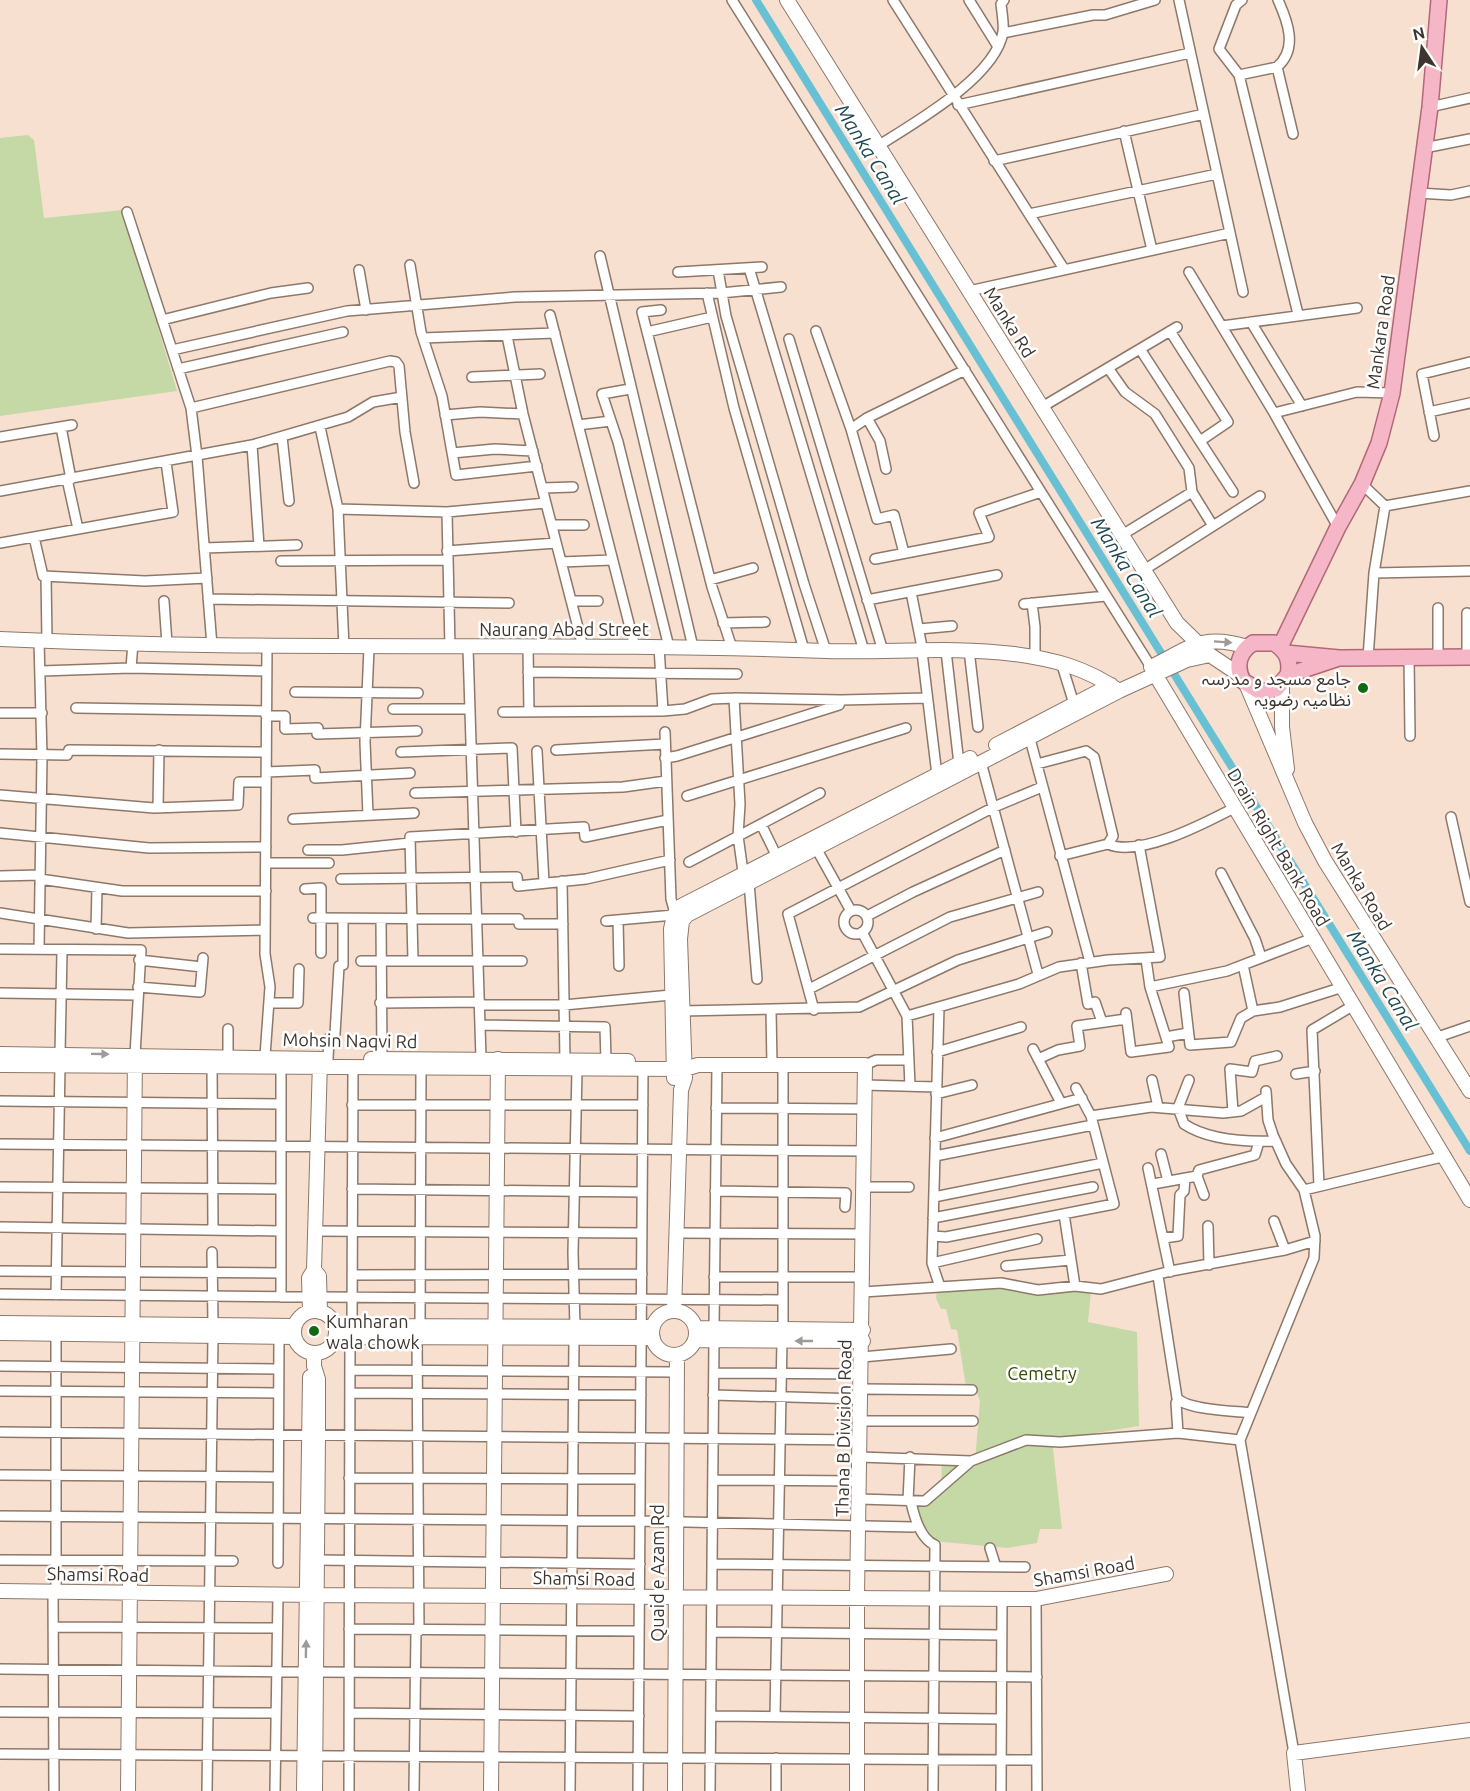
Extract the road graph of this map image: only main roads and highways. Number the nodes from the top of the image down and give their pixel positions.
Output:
1 (1439, 0) edge
2 (1283, 650) junction
3 (1468, 657) edge
4 (1339, 658) junction
5 (1285, 680) junction

1 - 2 main road, Mankara Road
2 - 4 main road
2 - 5 main road
2 - 5 main road
3 - 4 main road
4 - 5 main road

